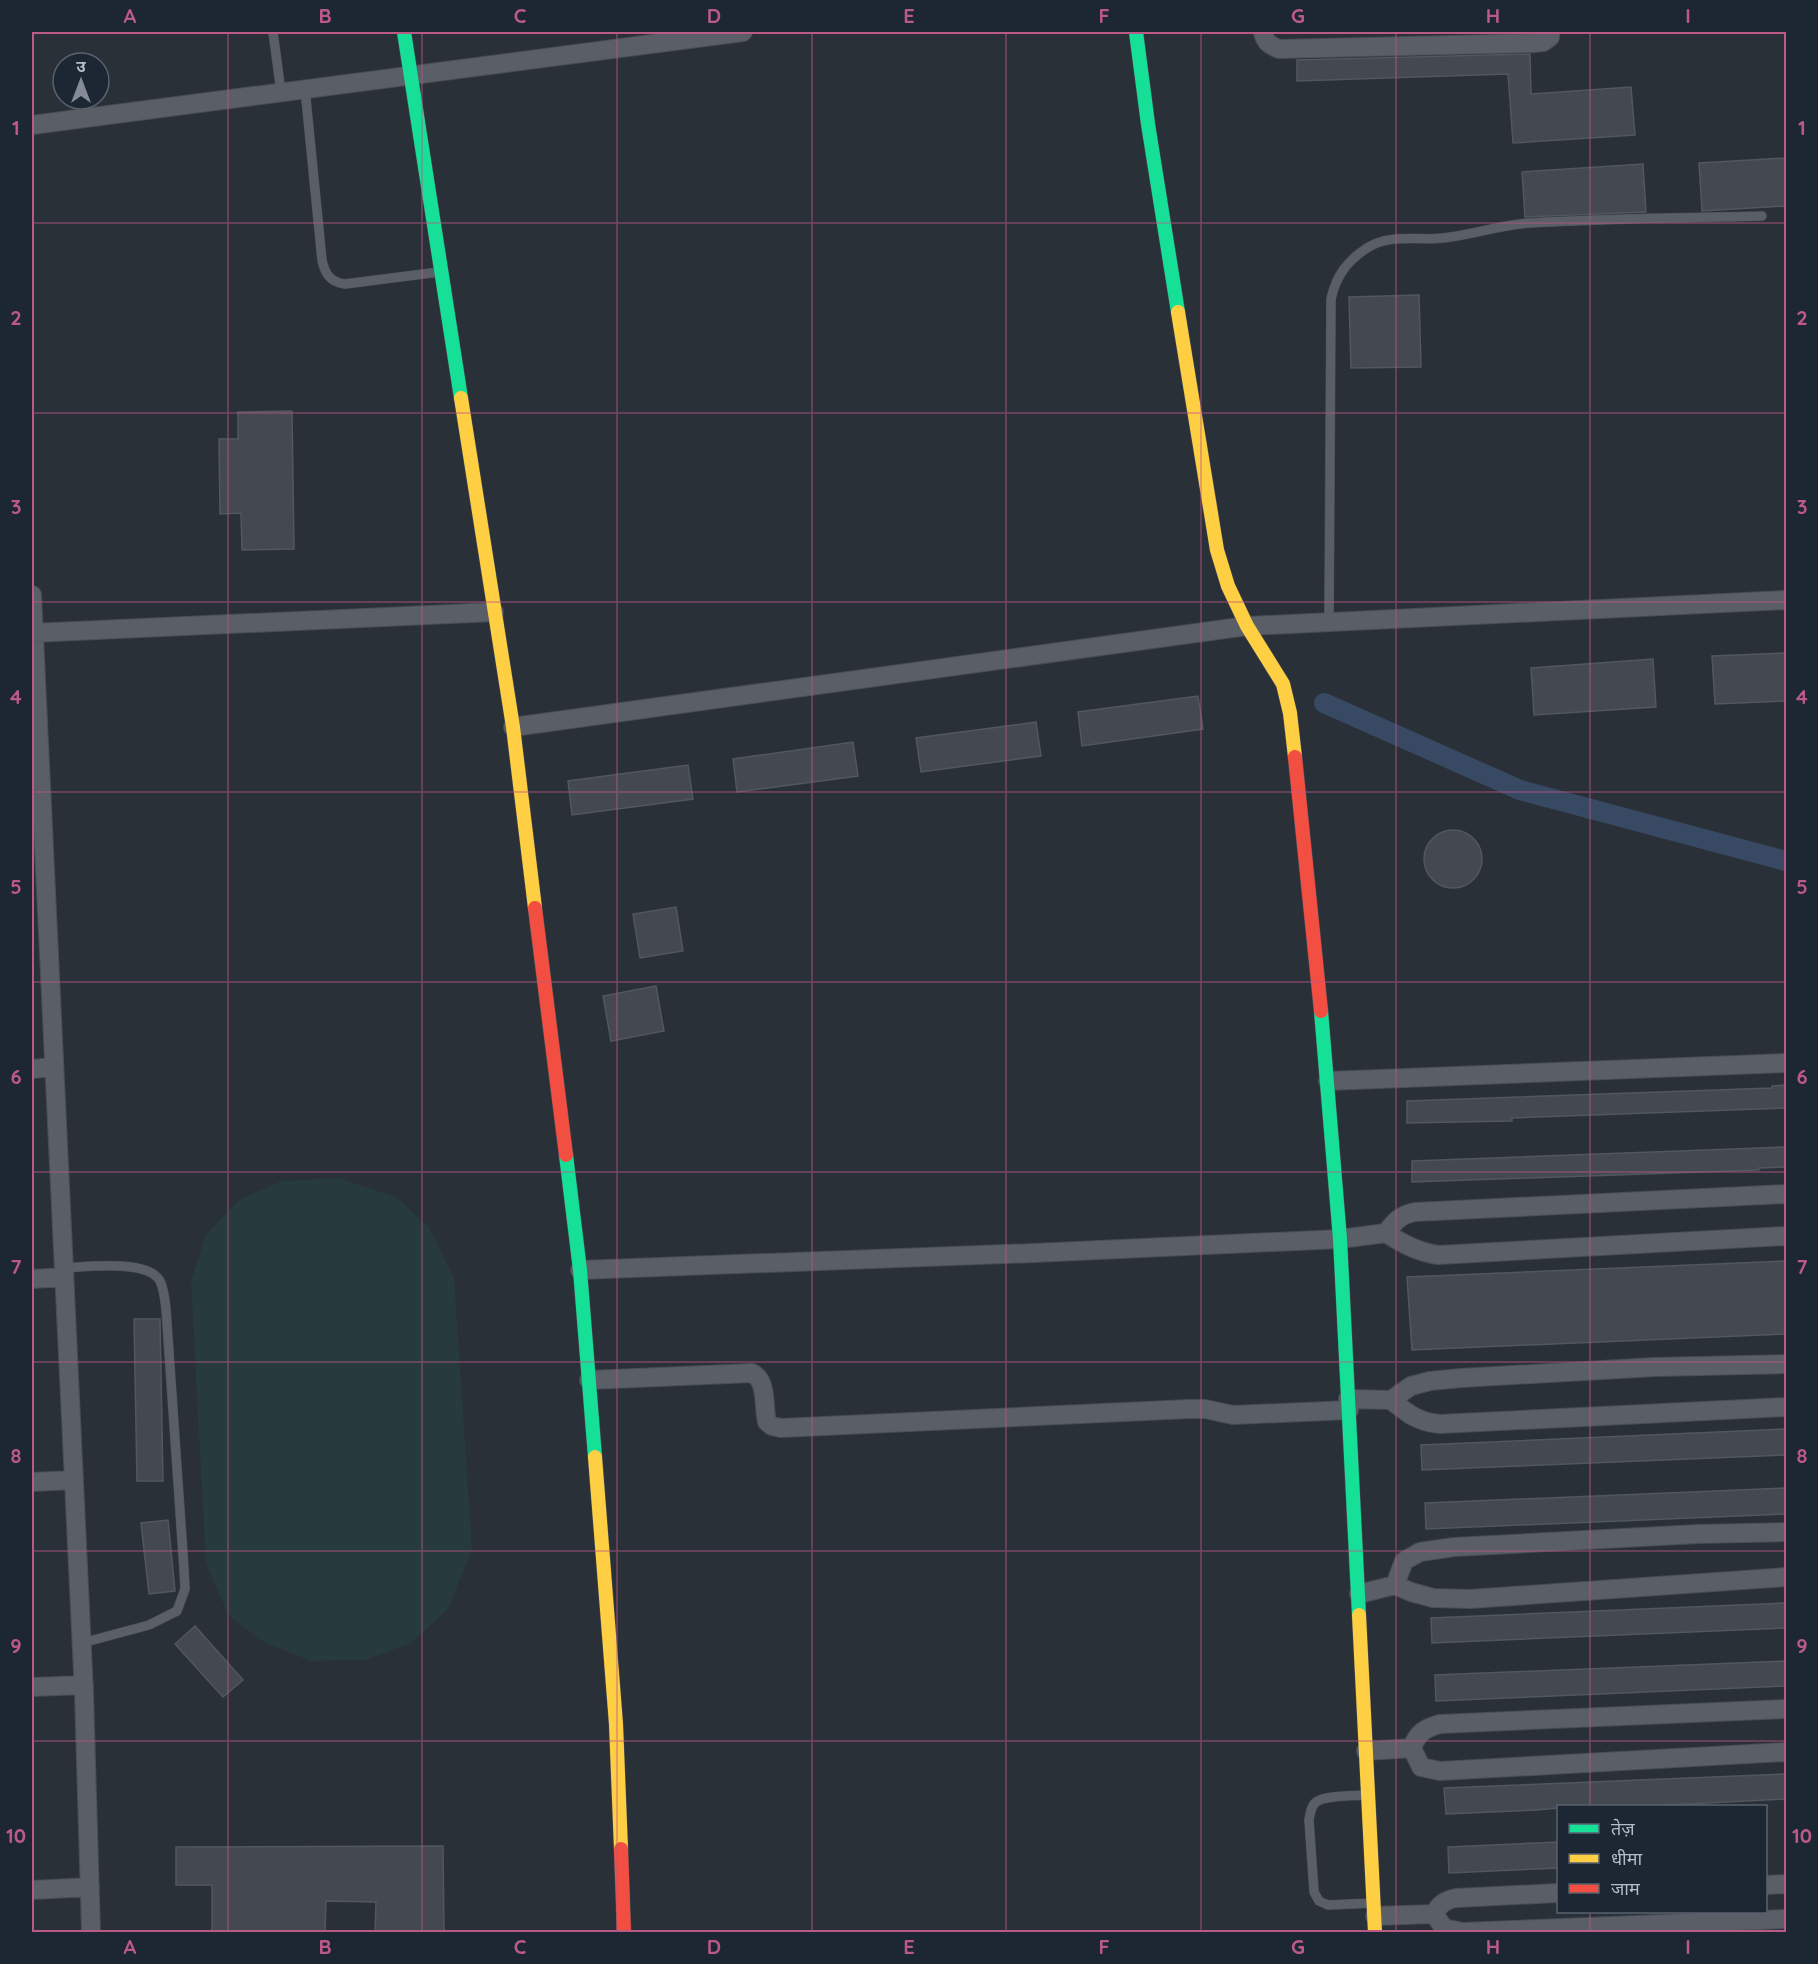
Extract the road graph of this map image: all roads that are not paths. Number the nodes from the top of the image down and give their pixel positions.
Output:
1 (273, 32) edge
2 (404, 32) edge
3 (742, 32) edge
4 (1136, 32) edge
5 (1263, 32) edge
6 (1550, 32) edge
7 (410, 76) junction
8 (305, 89) junction
9 (281, 93) junction
10 (32, 125) edge
11 (1762, 216) dead end
12 (442, 272) junction
13 (32, 595) edge
14 (1786, 600) edge
15 (494, 612) junction
16 (1329, 622) junction
17 (1247, 626) junction
18 (32, 632) edge
19 (513, 727) junction
20 (39, 901) edge
21 (1786, 1063) edge
22 (54, 1067) junction
23 (32, 1069) edge
24 (1328, 1081) junction
25 (1786, 1194) edge
26 (1386, 1233) junction
27 (1786, 1236) edge
28 (1340, 1239) junction
29 (580, 1270) junction
30 (64, 1272) junction
31 (32, 1279) edge
32 (1786, 1364) edge
33 (589, 1380) junction
34 (1391, 1400) junction
35 (1348, 1405) junction
36 (1786, 1407) edge
37 (74, 1480) junction
38 (32, 1482) edge
39 (1786, 1532) edge
40 (1786, 1576) edge
41 (1395, 1585) junction
42 (1359, 1594) junction
43 (82, 1643) junction
44 (84, 1685) junction
45 (32, 1687) edge
46 (1786, 1709) edge
47 (1412, 1748) junction
48 (1366, 1751) junction
49 (1786, 1752) edge
50 (1369, 1795) junction
51 (1786, 1884) edge
52 (1767, 1885) edge
53 (90, 1887) junction
54 (32, 1890) edge
55 (1557, 1893) edge
56 (1434, 1914) junction
57 (1375, 1917) edge
58 (1786, 1919) edge
59 (92, 1932) edge
60 (624, 1932) edge

1 - 9 lane
2 - 7 street
3 - 7 street
4 - 17 street
5 - 6 street
7 - 8 street
7 - 12 street
8 - 9 street
8 - 12 lane
9 - 10 street
11 - 16 lane
12 - 15 street
13 - 18 street
14 - 16 street
15 - 18 street
15 - 19 street
16 - 17 street
17 - 19 street
17 - 24 street
18 - 20 street
19 - 29 street
20 - 22 street
21 - 24 street
22 - 23 street
22 - 30 street
24 - 28 street
25 - 26 street
26 - 27 street
26 - 28 street
28 - 29 street
28 - 35 street
29 - 33 street
30 - 31 street
30 - 37 street
30 - 43 lane
32 - 34 street
33 - 35 street
33 - 60 street
34 - 35 street
34 - 36 street
35 - 42 street
37 - 38 street
37 - 43 street
39 - 41 street
40 - 41 street
41 - 42 street
42 - 48 street
43 - 44 street
44 - 45 street
44 - 53 street
46 - 47 street
47 - 48 street
47 - 49 street
48 - 50 street
50 - 57 street
50 - 57 lane
51 - 52 street
53 - 54 street
53 - 59 street
55 - 56 street
56 - 57 street
56 - 58 street

